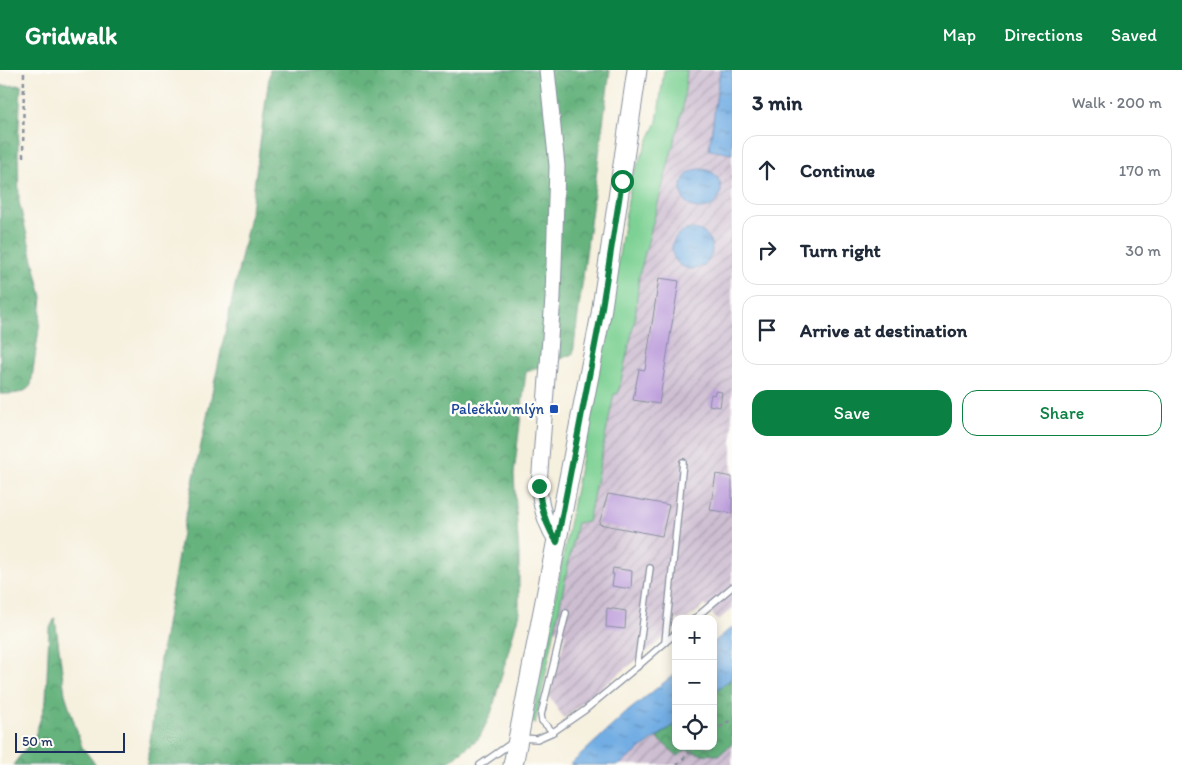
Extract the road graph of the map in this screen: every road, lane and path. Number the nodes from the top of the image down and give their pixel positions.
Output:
1 (24, 70) edge
2 (547, 70) edge
3 (637, 70) edge
4 (22, 157) dead end
5 (684, 462) dead end
6 (557, 542) junction
7 (650, 568) dead end
8 (732, 587) edge
9 (566, 613) dead end
10 (699, 615) edge
11 (672, 636) edge
12 (665, 642) junction
13 (637, 667) junction
14 (732, 719) edge
15 (717, 729) edge
16 (554, 732) junction
17 (519, 738) junction
18 (692, 750) edge
19 (480, 765) edge
20 (513, 765) edge
21 (677, 765) edge

1 - 4 path
2 - 6 street
3 - 6 main road
5 - 12 lane
6 - 17 main road
7 - 13 lane
8 - 10 lane
9 - 16 lane
11 - 12 lane
12 - 13 lane
13 - 16 lane
14 - 15 path
16 - 17 lane
17 - 19 lane
17 - 20 main road
18 - 21 path

